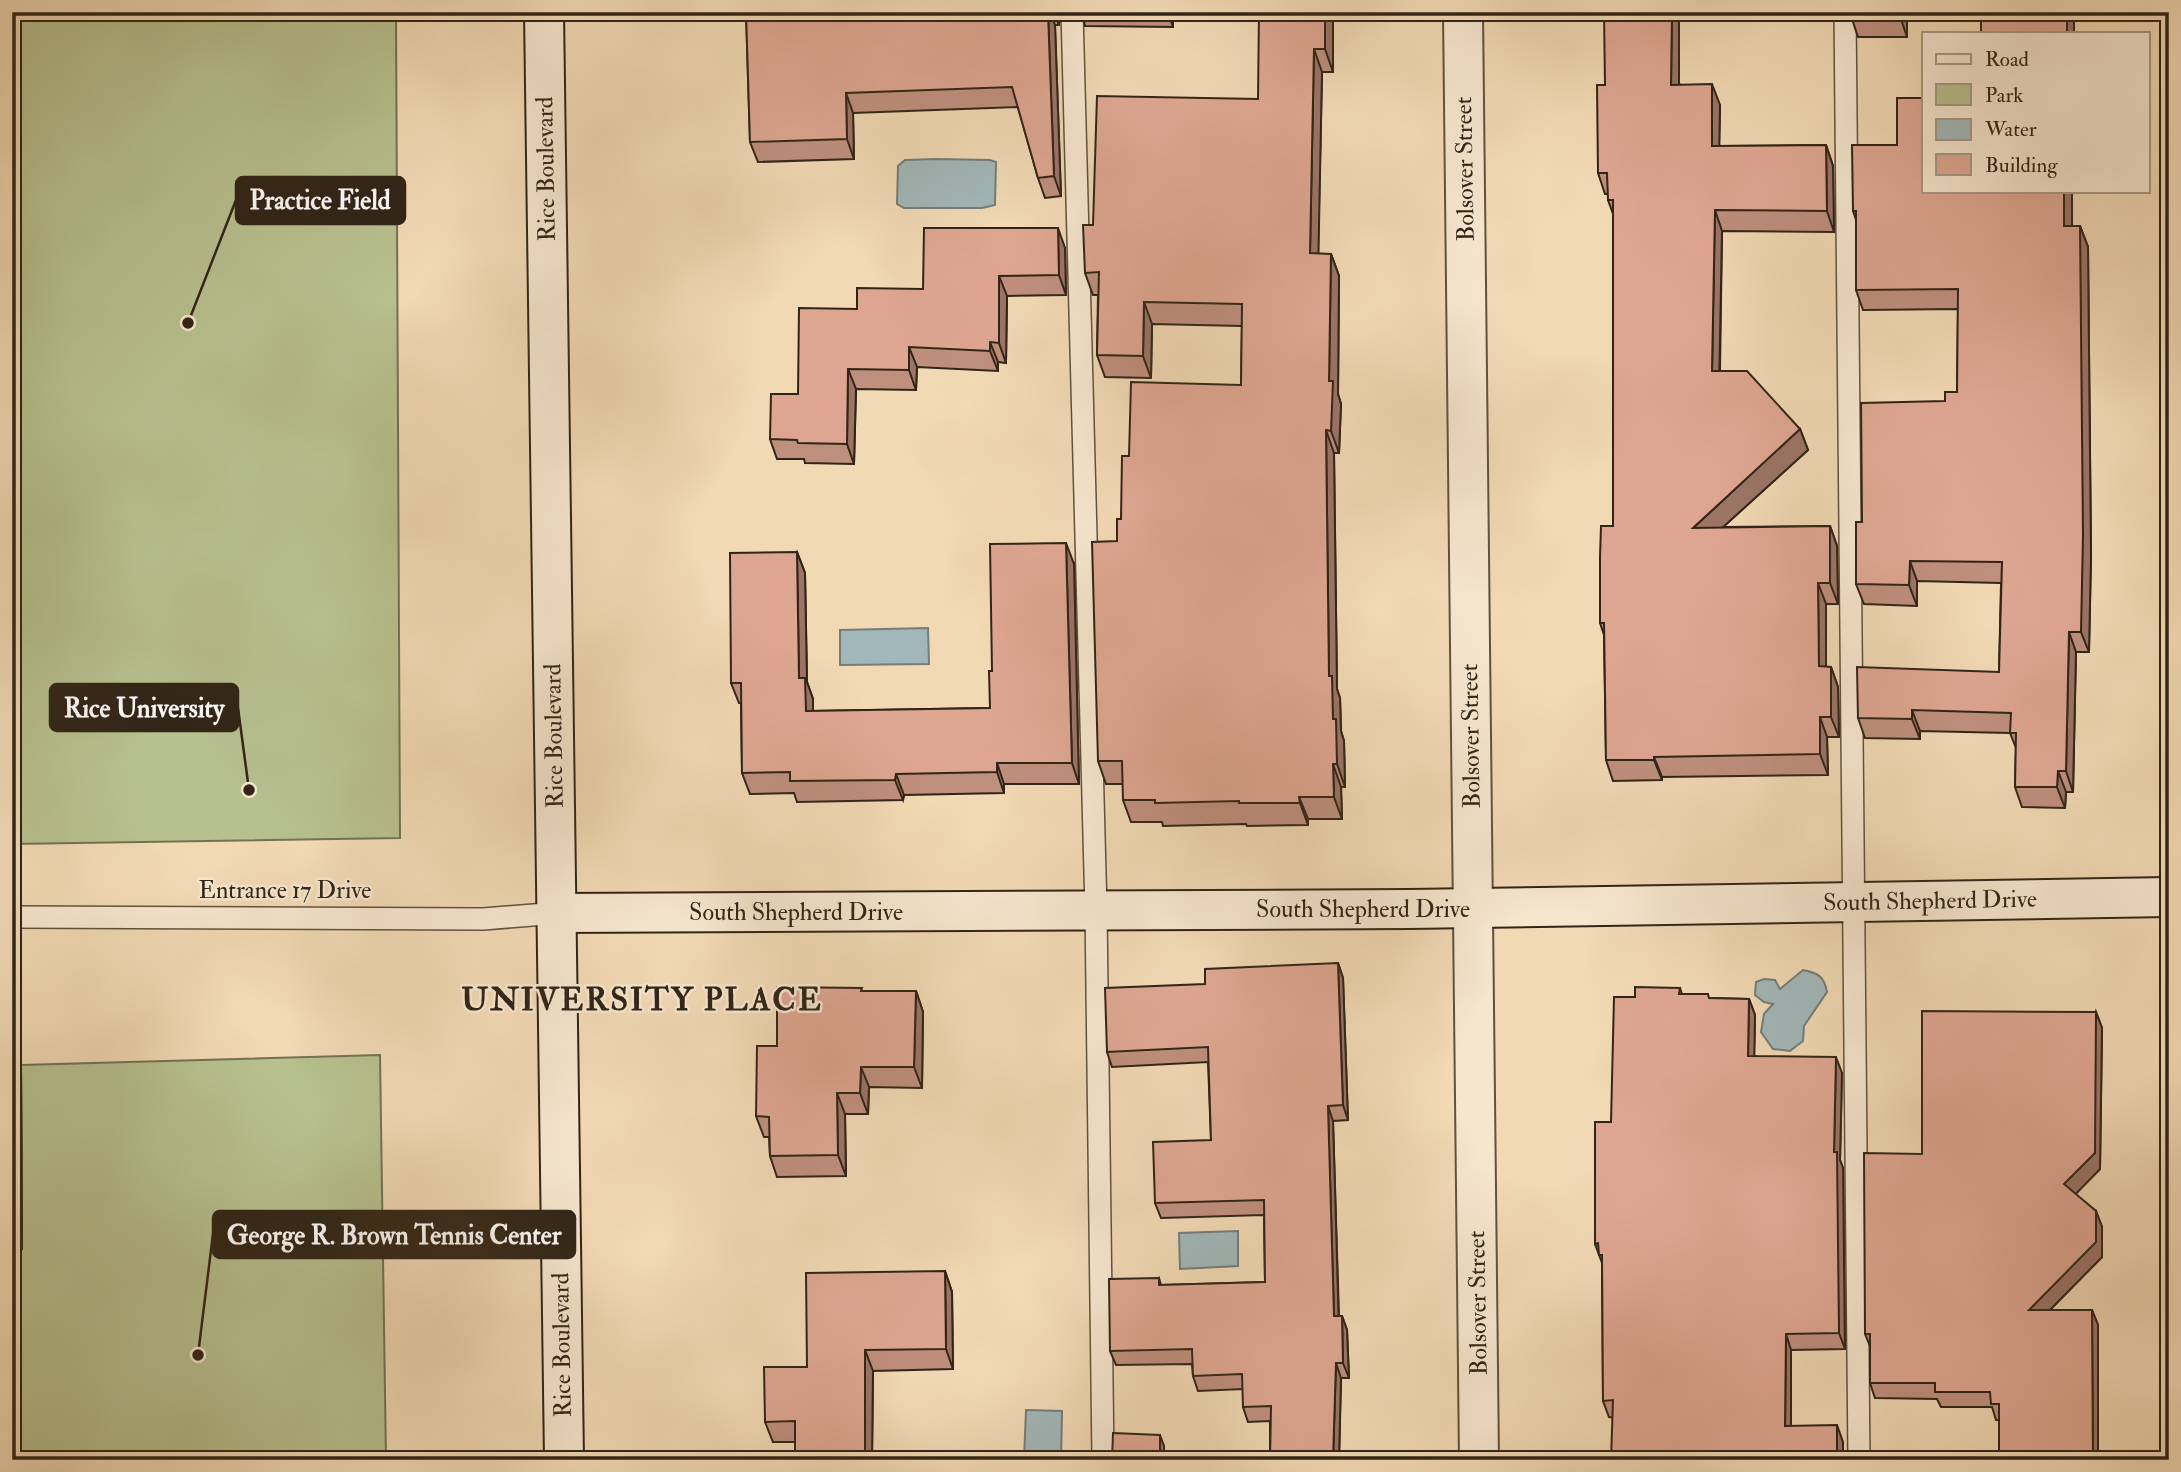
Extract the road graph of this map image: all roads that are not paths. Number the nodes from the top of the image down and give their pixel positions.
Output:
1 (544, 12) edge
2 (1072, 12) edge
3 (1463, 12) edge
4 (1845, 12) edge
5 (2169, 897) edge
6 (1853, 902) junction
7 (1473, 908) junction
8 (1096, 910) junction
9 (558, 913) junction
10 (12, 917) edge
11 (564, 1460) edge
12 (1103, 1460) edge
13 (1479, 1460) edge
14 (1858, 1460) edge

1 - 9 main road, Rice Boulevard
2 - 8 lane
3 - 7 main road, Bolsover Street
4 - 6 lane
5 - 6 main road, South Shepherd Drive
6 - 7 main road, South Shepherd Drive
6 - 14 lane
7 - 8 main road, South Shepherd Drive
7 - 13 main road, Bolsover Street
8 - 9 main road, South Shepherd Drive
8 - 12 lane
9 - 10 lane, Entrance 17 Drive
9 - 11 main road, Rice Boulevard

